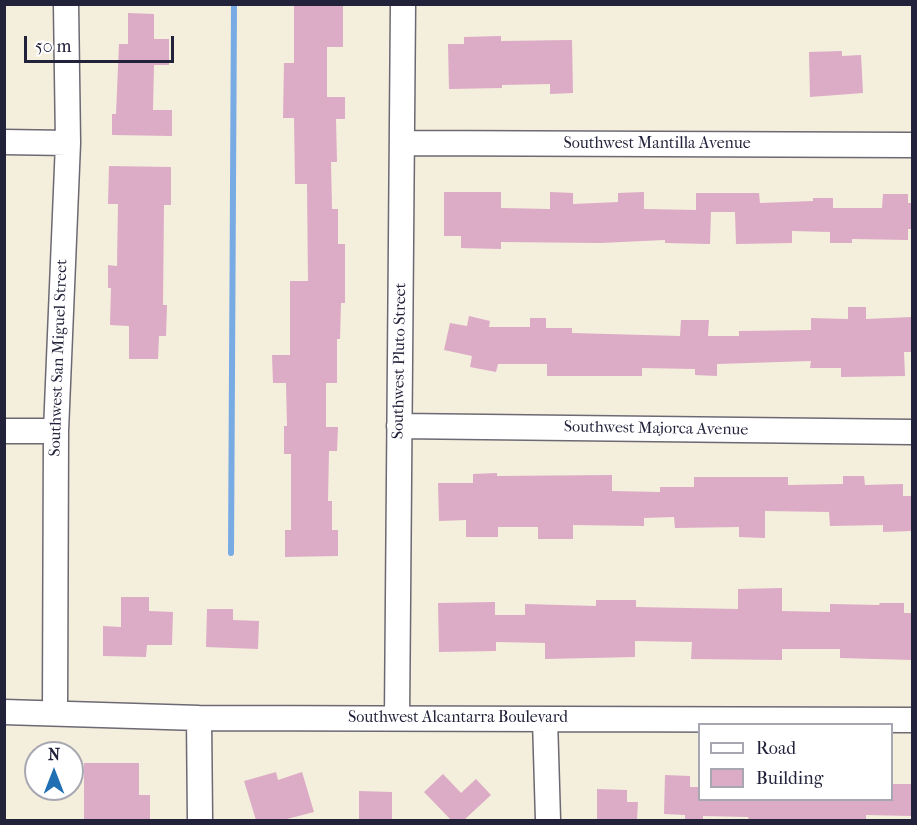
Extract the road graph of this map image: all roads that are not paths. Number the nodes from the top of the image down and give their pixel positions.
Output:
1 (66, 4) edge
2 (403, 4) edge
3 (4, 142) edge
4 (68, 143) junction
5 (402, 143) junction
6 (912, 145) edge
7 (399, 426) junction
8 (4, 431) edge
9 (56, 431) junction
10 (912, 432) edge
11 (4, 712) edge
12 (55, 712) junction
13 (397, 717) junction
14 (199, 718) junction
15 (545, 719) junction
16 (912, 720) edge
17 (200, 820) edge
18 (548, 820) edge

1 - 4 street, Southwest San Miguel Street
2 - 5 street, Southwest Pluto Street
3 - 4 street
4 - 9 street, Southwest San Miguel Street
5 - 6 street, Southwest Mantilla Avenue
5 - 7 street, Southwest Pluto Street
7 - 10 street, Southwest Majorca Avenue
7 - 13 street, Southwest Pluto Street
8 - 9 street
9 - 12 street, Southwest San Miguel Street
11 - 12 street, Southwest Alcantarra Boulevard
12 - 14 street, Southwest Alcantarra Boulevard
13 - 14 street, Southwest Alcantarra Boulevard
13 - 15 street, Southwest Alcantarra Boulevard
14 - 17 street
15 - 16 street, Southwest Alcantarra Boulevard
15 - 18 street

